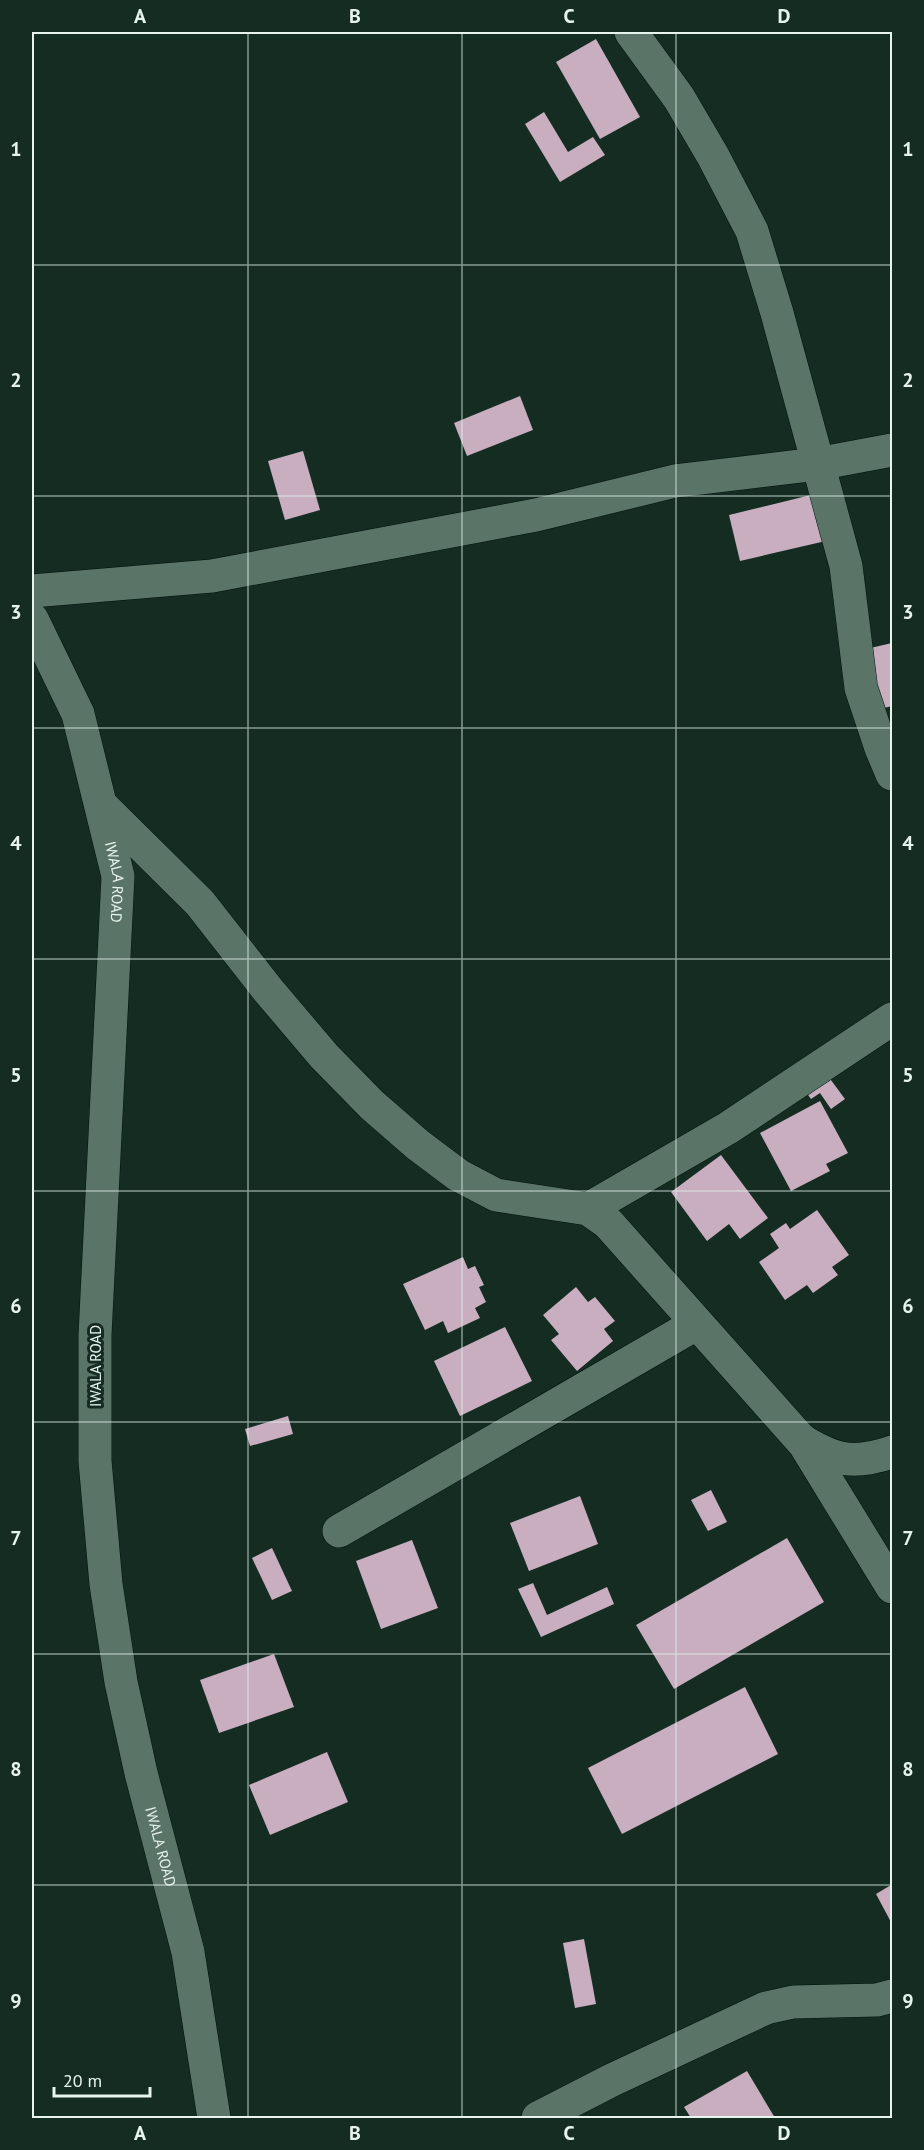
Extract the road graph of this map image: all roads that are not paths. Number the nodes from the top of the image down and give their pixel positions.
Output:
1 (632, 32) edge
2 (892, 450) edge
3 (818, 464) junction
4 (32, 591) edge
5 (32, 619) edge
6 (892, 774) edge
7 (102, 806) junction
8 (892, 1019) edge
9 (588, 1209) junction
10 (696, 1324) junction
11 (801, 1440) junction
12 (892, 1452) edge
13 (339, 1531) dead end
14 (892, 1587) edge
15 (892, 1996) edge
16 (214, 2118) edge
17 (538, 2118) edge

1 - 3 street
2 - 3 street
3 - 4 street
3 - 6 street
5 - 7 street, IWALA ROAD
7 - 9 street
7 - 16 street, IWALA ROAD
8 - 9 street
9 - 10 street
10 - 11 street
10 - 13 street
11 - 12 street
11 - 14 street
15 - 17 street

